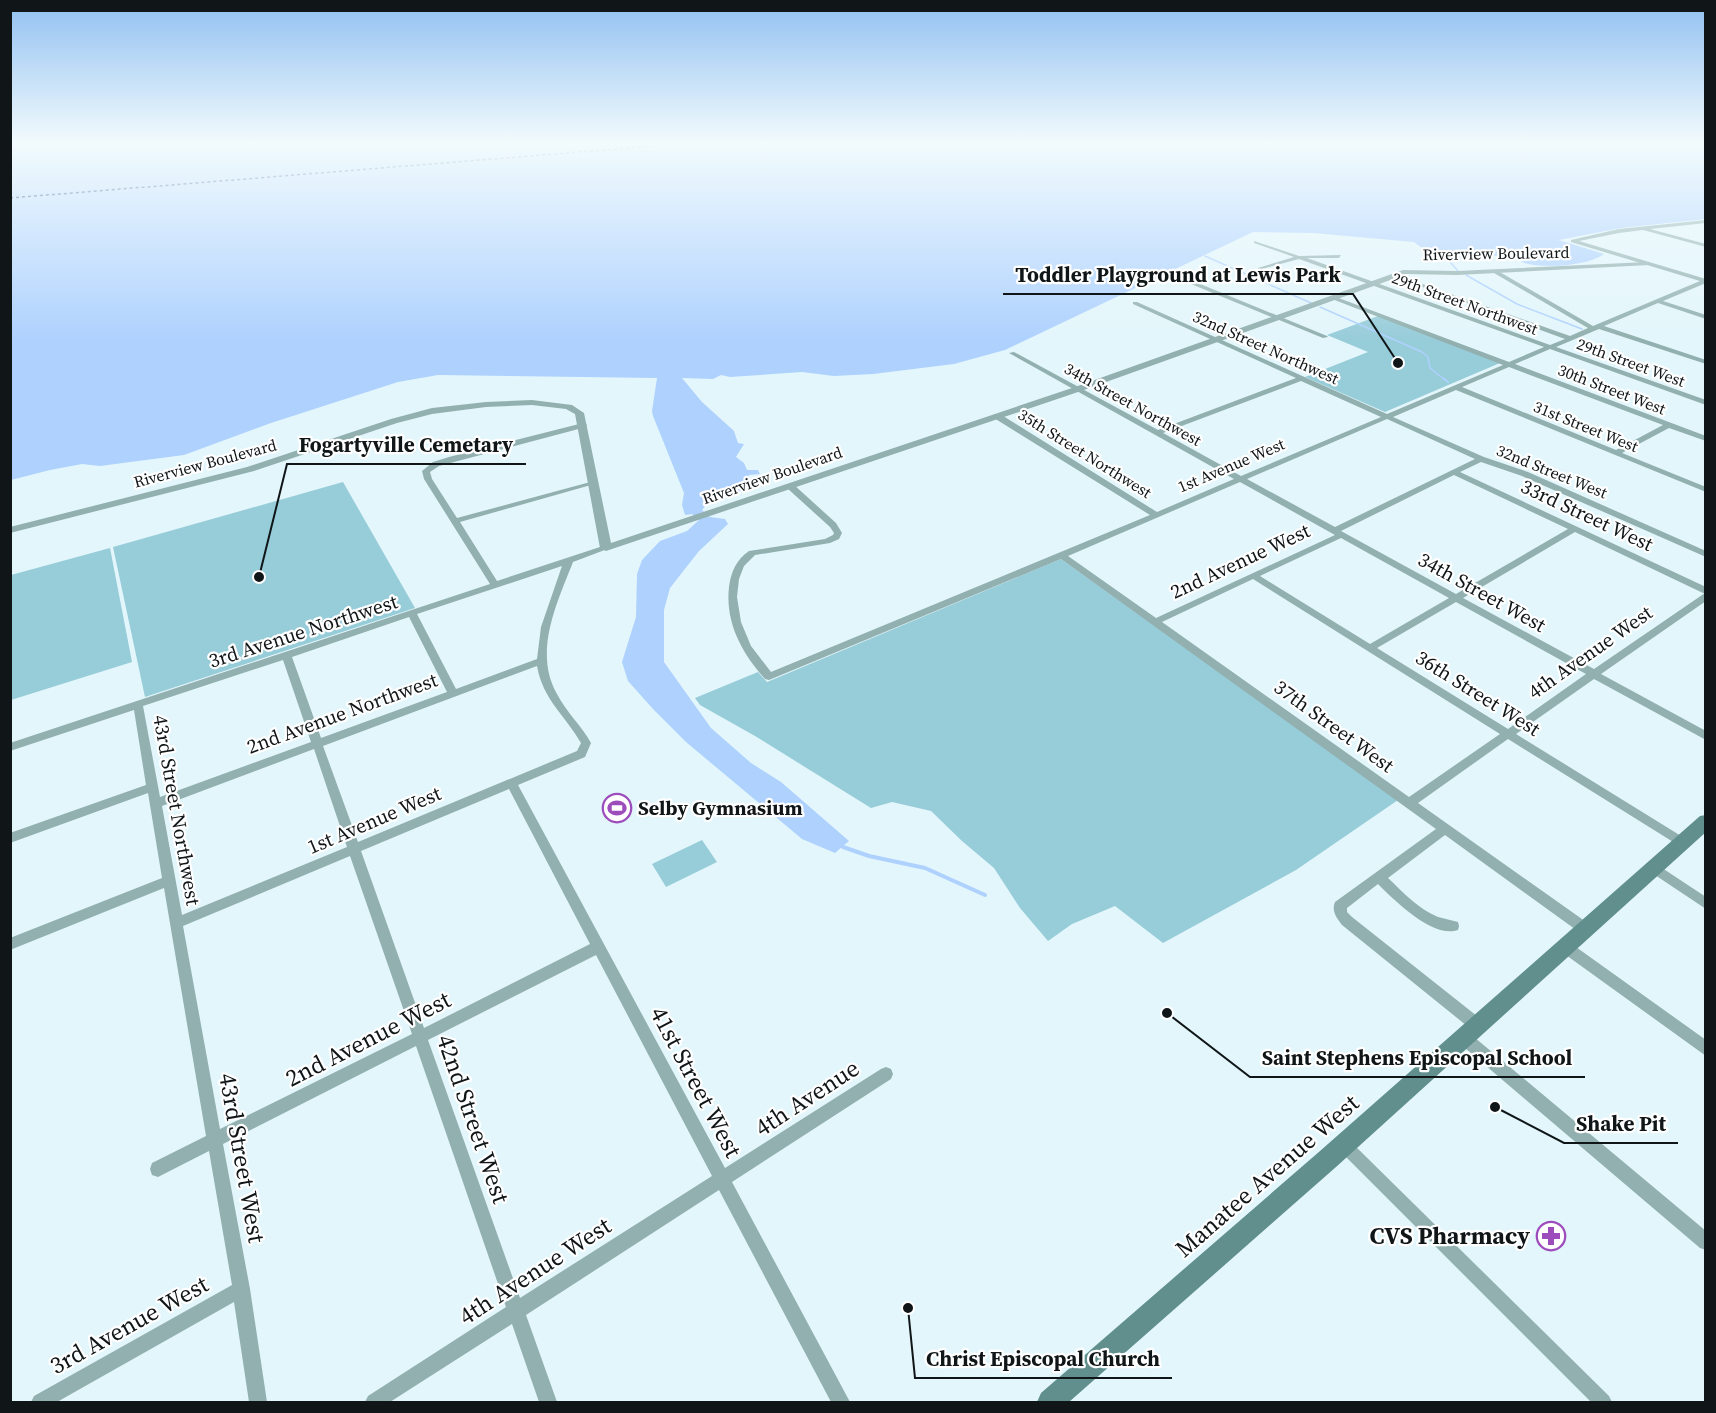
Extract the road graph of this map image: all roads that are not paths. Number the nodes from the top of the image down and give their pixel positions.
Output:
1 (1706, 221) edge
2 (1640, 228) junction
3 (1256, 242) dead end
4 (1706, 246) edge
5 (1339, 256) dead end
6 (1298, 258) junction
7 (1647, 264) junction
8 (1260, 269) dead end
9 (1496, 272) junction
10 (1395, 276) junction
11 (1705, 281) edge
12 (1193, 283) dead end
13 (1373, 284) junction
14 (1334, 298) junction
15 (1657, 301) junction
16 (1135, 303) dead end
17 (1706, 317) edge
18 (1278, 318) junction
19 (1594, 327) junction
20 (1325, 337) dead end
21 (1569, 338) junction
22 (1217, 340) junction
23 (1548, 347) junction
24 (1012, 353) dead end
25 (1705, 361) edge
26 (1509, 364) junction
27 (1298, 376) junction
28 (1455, 387) junction
29 (1078, 389) junction
30 (1706, 403) edge
31 (997, 416) junction
32 (1387, 416) junction
33 (583, 425) junction
34 (1669, 425) junction
35 (1154, 431) junction
36 (1706, 439) edge
37 (1616, 453) junction
38 (1481, 459) junction
39 (1454, 472) junction
40 (1241, 479) junction
41 (594, 483) junction
42 (790, 486) junction
43 (1706, 490) edge
44 (1156, 515) junction
45 (455, 521) junction
46 (1575, 529) junction
47 (10, 530) edge
48 (1338, 533) junction
49 (606, 548) junction
50 (1706, 554) edge
51 (1061, 555) junction
52 (569, 560) junction
53 (1254, 576) junction
54 (495, 585) junction
55 (1706, 591) edge
56 (1706, 596) edge
57 (1457, 598) junction
58 (412, 613) junction
59 (1155, 622) junction
60 (1370, 648) junction
61 (286, 655) junction
62 (541, 661) junction
63 (1594, 674) junction
64 (453, 693) junction
65 (138, 705) junction
66 (1508, 735) junction
67 (1706, 736) edge
68 (316, 743) junction
69 (10, 747) edge
70 (511, 783) junction
71 (153, 786) junction
72 (156, 803) junction
73 (1409, 803) junction
74 (1706, 820) edge
75 (1444, 829) junction
76 (10, 838) edge
77 (1682, 842) junction
78 (354, 849) junction
79 (1653, 867) junction
80 (1379, 877) junction
81 (170, 880) junction
82 (1706, 904) edge
83 (177, 923) junction
84 (1453, 926) dead end
85 (1584, 928) junction
86 (10, 944) edge
87 (1564, 946) junction
88 (598, 947) junction
89 (1470, 1031) junction
90 (420, 1038) junction
91 (1706, 1049) edge
92 (886, 1074) dead end
93 (214, 1141) junction
94 (1344, 1145) junction
95 (158, 1169) dead end
96 (722, 1179) junction
97 (1706, 1242) edge
98 (241, 1289) junction
99 (516, 1312) junction
100 (40, 1402) edge
101 (258, 1402) edge
102 (374, 1402) edge
103 (548, 1402) edge
104 (841, 1402) edge
105 (1050, 1402) edge
106 (1603, 1402) edge

1 - 2 street, Riverview Boulevard
2 - 4 street
2 - 7 street, Riverview Boulevard
3 - 6 street, 29th Street Northwest
5 - 6 street
6 - 8 street
6 - 13 street, 29th Street Northwest
7 - 9 street, Riverview Boulevard
7 - 11 street
9 - 10 street, Riverview Boulevard
9 - 19 street
10 - 13 street, Riverview Boulevard
10 - 21 street
11 - 15 street, 1st Avenue West
12 - 18 street
13 - 14 street, Riverview Boulevard
13 - 23 street, 29th Street Northwest
14 - 18 street, Riverview Boulevard
14 - 26 street, 30th Street West
15 - 17 street
15 - 19 street, 1st Avenue West
16 - 22 street, 32nd Street Northwest
18 - 20 street
18 - 22 street, Riverview Boulevard
19 - 21 street, 1st Avenue West
19 - 25 street
21 - 23 street, 1st Avenue West
22 - 27 street, 32nd Street Northwest
22 - 29 street, Riverview Boulevard
23 - 26 street, 1st Avenue West
23 - 30 street, 29th Street West
24 - 29 street, 34th Street Northwest
26 - 28 street, 1st Avenue West
26 - 34 street, 30th Street West
27 - 32 street, 32nd Street Northwest
27 - 35 street
28 - 32 street, 1st Avenue West
28 - 37 street, 31st Street West
29 - 31 street, Riverview Boulevard
29 - 35 street, 34th Street Northwest
31 - 42 street, Riverview Boulevard
31 - 44 street, 35th Street Northwest
32 - 38 street, 32nd Street West
32 - 40 street, 1st Avenue West
33 - 41 street
33 - 45 street
33 - 47 street, Riverview Boulevard
34 - 36 street, 30th Street West
34 - 37 street
35 - 40 street, 34th Street Northwest
37 - 43 street, 31st Street West
38 - 39 street, 2nd Avenue West
38 - 50 street, 32nd Street West
39 - 46 street, 33rd Street West
39 - 48 street, 2nd Avenue West
40 - 44 street, 1st Avenue West
40 - 48 street, 34th Street West
41 - 45 street
41 - 49 street
42 - 49 street, Riverview Boulevard
42 - 51 street, 1st Avenue West
44 - 51 street, 1st Avenue West
45 - 54 street
46 - 55 street, 33rd Street West
46 - 57 street
48 - 53 street, 2nd Avenue West
48 - 57 street, 34th Street West
49 - 52 street, 3rd Avenue Northwest
51 - 59 street, 37th Street West
52 - 54 street, 3rd Avenue Northwest
52 - 62 street
53 - 59 street, 2nd Avenue West
53 - 60 street, 36th Street West
54 - 58 street, 3rd Avenue Northwest
56 - 63 street, 4th Avenue West
57 - 60 street
57 - 63 street, 34th Street West
58 - 61 street, 3rd Avenue Northwest
58 - 64 street
59 - 73 street, 37th Street West
60 - 66 street, 36th Street West
61 - 65 street, 3rd Avenue Northwest
61 - 68 street, 42nd Street West
62 - 64 street, 2nd Avenue Northwest
62 - 70 street, 1st Avenue West
63 - 66 street, 4th Avenue West
63 - 67 street, 34th Street West
64 - 68 street, 2nd Avenue Northwest
65 - 69 street, 3rd Avenue Northwest
65 - 71 street, 43rd Street Northwest
66 - 73 street, 4th Avenue West
66 - 77 street, 36th Street West
68 - 72 street, 2nd Avenue Northwest
68 - 78 street, 42nd Street West
70 - 78 street, 1st Avenue West
70 - 88 street, 41st Street West
71 - 72 street, 43rd Street Northwest
71 - 76 street
72 - 81 street, 43rd Street Northwest
73 - 75 street, 37th Street West
74 - 77 main road, Manatee Avenue West
75 - 80 street
75 - 85 street, 37th Street West
77 - 79 main road, Manatee Avenue West
78 - 83 street, 1st Avenue West
78 - 90 street, 42nd Street West
79 - 82 street
79 - 85 main road, Manatee Avenue West
80 - 84 street
80 - 89 street
81 - 83 street, 43rd Street Northwest
81 - 86 street
83 - 93 street, 43rd Street West
85 - 87 main road, Manatee Avenue West
87 - 89 main road, Manatee Avenue West
87 - 91 street
88 - 90 street, 2nd Avenue West
88 - 96 street, 41st Street West
89 - 94 main road, Manatee Avenue West
89 - 97 street
90 - 93 street, 2nd Avenue West
90 - 99 street, 42nd Street West
92 - 96 street, 4th Avenue
93 - 95 street, 2nd Avenue West
93 - 98 street, 43rd Street West
94 - 105 main road, Manatee Avenue West
94 - 106 street
96 - 99 street, 4th Avenue West
96 - 104 street, 41st Street West
98 - 100 street, 3rd Avenue West
98 - 101 street, 43rd Street West
99 - 102 street, 4th Avenue West
99 - 103 street, 42nd Street West

